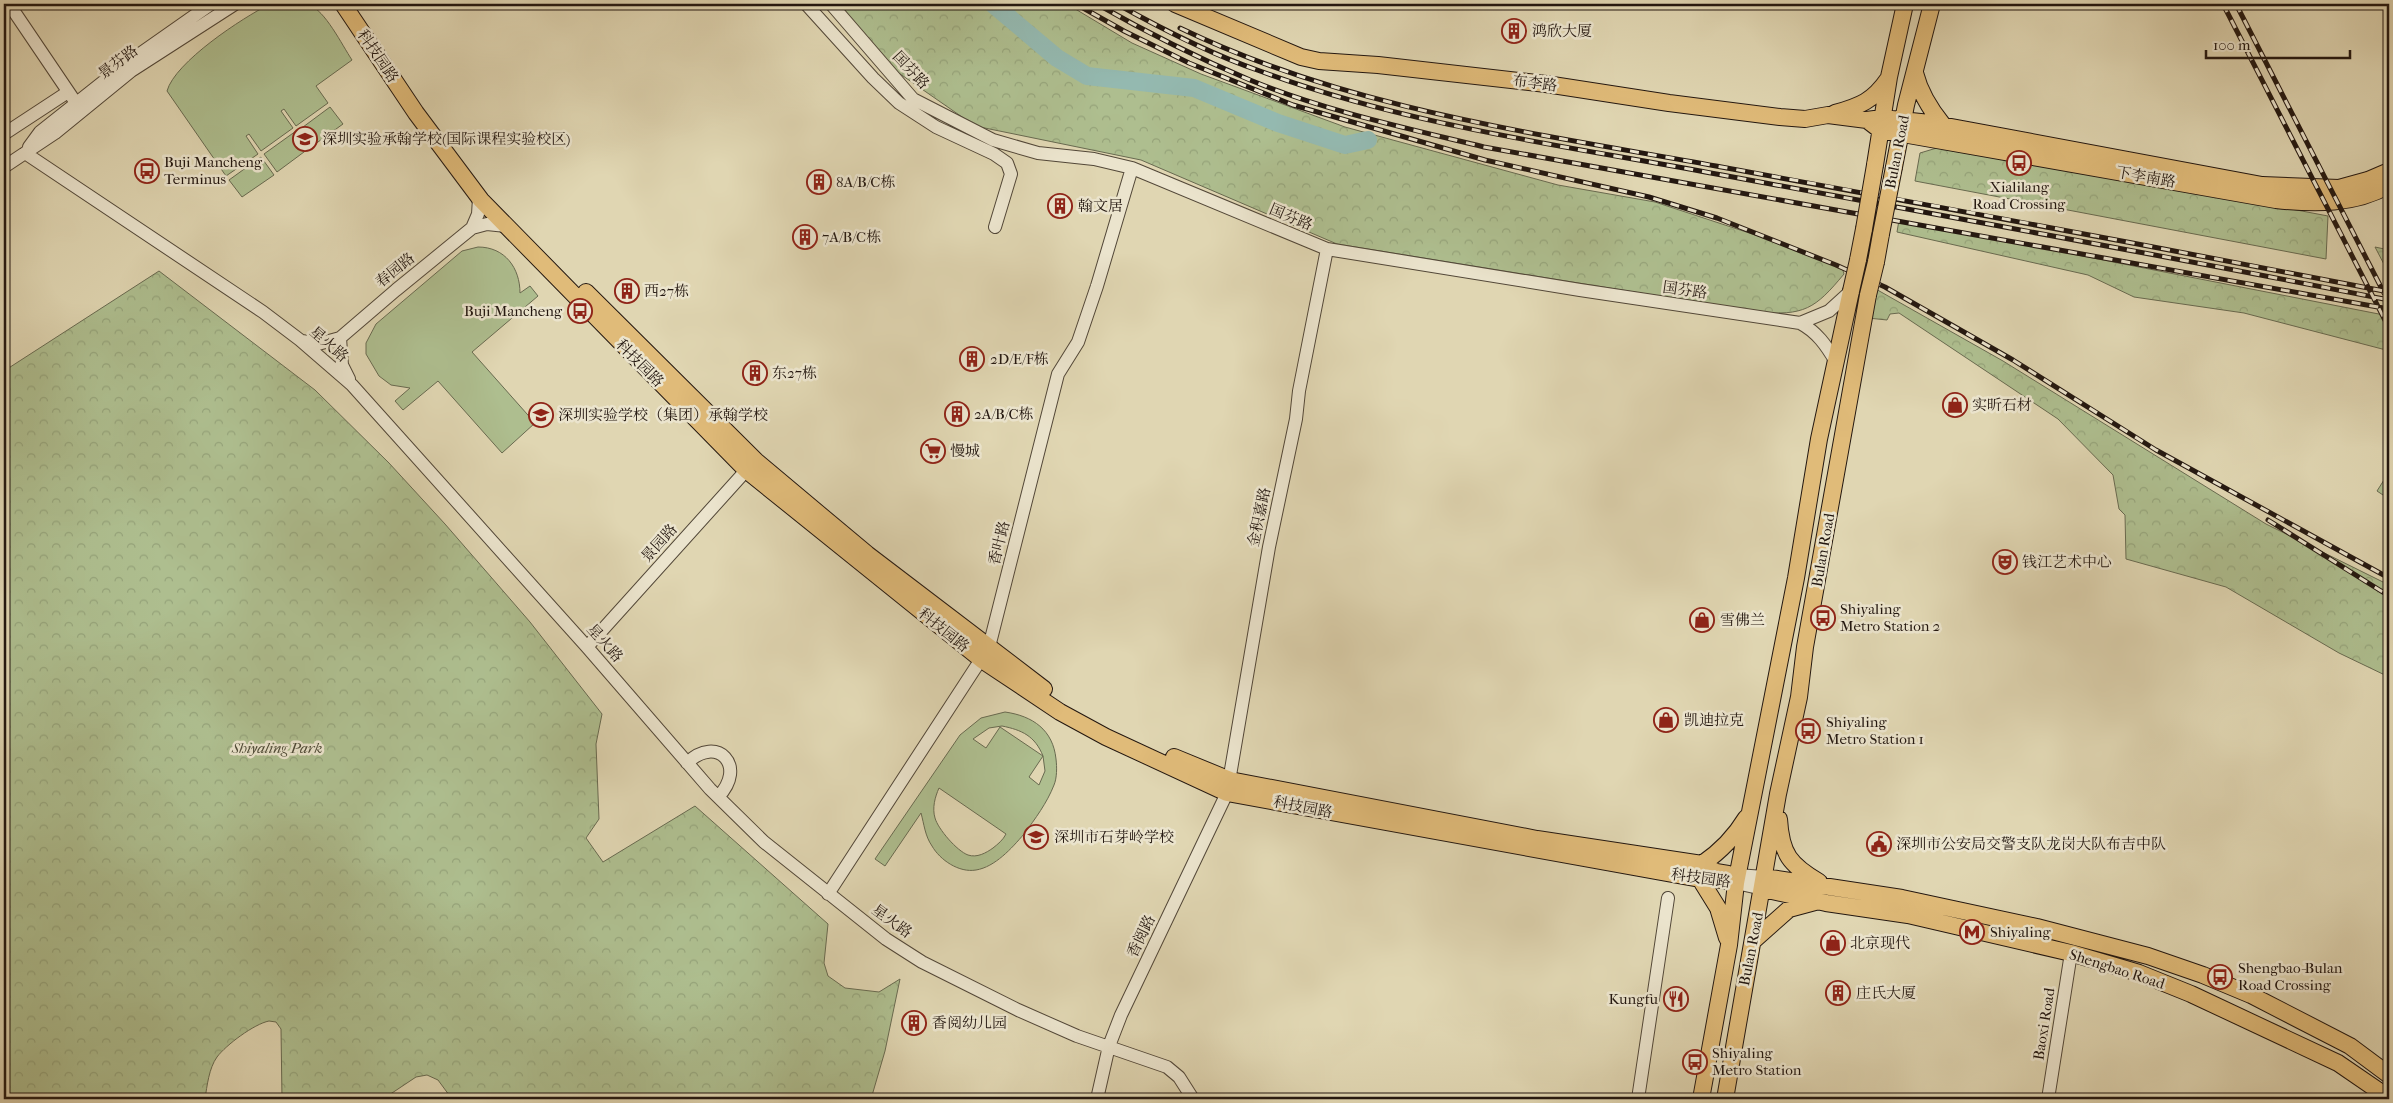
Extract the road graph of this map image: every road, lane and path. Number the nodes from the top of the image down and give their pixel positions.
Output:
1 (9, 4) edge
2 (211, 4) edge
3 (235, 4) edge
4 (343, 4) edge
5 (356, 4) edge
6 (806, 4) edge
7 (831, 4) edge
8 (1175, 4) edge
9 (1905, 4) edge
10 (1932, 4) edge
11 (1914, 73) junction
12 (1889, 77) junction
13 (68, 92) junction
14 (76, 104) junction
15 (1828, 115) junction
16 (1876, 122) junction
17 (1943, 125) junction
18 (1902, 127) junction
19 (4, 134) edge
20 (25, 153) junction
21 (4, 167) edge
22 (1132, 168) junction
23 (2389, 171) edge
24 (2389, 186) edge
25 (2340, 189) junction
26 (2314, 195) junction
27 (479, 198) junction
28 (506, 226) junction
29 (995, 227) dead end
30 (472, 228) junction
31 (1327, 249) junction
32 (1851, 291) junction
33 (1800, 323) junction
34 (340, 338) junction
35 (300, 340) junction
36 (1836, 362) junction
37 (352, 385) junction
38 (751, 466) junction
39 (587, 647) junction
40 (985, 654) junction
41 (687, 762) junction
42 (1229, 786) junction
43 (1778, 794) junction
44 (718, 797) junction
45 (1751, 814) junction
46 (1773, 826) junction
47 (1701, 872) junction
48 (1736, 879) junction
49 (1764, 883) junction
50 (1825, 886) junction
51 (828, 894) junction
52 (1668, 898) dead end
53 (1826, 903) junction
54 (1753, 941) junction
55 (1729, 945) junction
56 (2071, 953) junction
57 (1109, 1046) junction
58 (2389, 1075) edge
59 (2389, 1098) edge
60 (1097, 1099) edge
61 (1193, 1099) edge
62 (1638, 1099) edge
63 (1701, 1099) edge
64 (1725, 1099) edge
65 (2048, 1099) edge

1 - 13 street
2 - 14 street, 景芬路
3 - 20 street, 景芬路
4 - 27 main road, 科技园路
5 - 38 main road, 科技园路
6 - 29 street
7 - 22 street, 国芬路
8 - 15 main road, 布李路
9 - 12 main road, Bulan Road
10 - 11 main road, Bulan Road
11 - 17 main road
11 - 18 main road, Bulan Road
12 - 15 main road
12 - 16 main road, Bulan Road
13 - 14 street
13 - 19 street
14 - 20 street, 景芬路
15 - 16 main road, 布李路
16 - 18 main road, 布李路
16 - 32 main road, Bulan Road, bridge
17 - 18 main road, 下李南路
17 - 26 main road, 下李南路
18 - 26 main road, 下李南路
18 - 43 main road, Bulan Road, bridge
20 - 21 street, 景芬路
20 - 35 street, 星火路
22 - 31 street, 国芬路
22 - 40 street, 香叶路
23 - 25 main road, 下李南路
24 - 25 main road, 下李南路
25 - 26 main road, 下李南路
27 - 28 main road, 科技园路
27 - 30 street
28 - 30 street
28 - 38 main road, 科技园路
30 - 34 street, 春园路
31 - 33 street, 国芬路
31 - 42 street, 金积嘉路
32 - 33 street
32 - 36 main road, Bulan Road
33 - 36 street
34 - 35 street, 春园路
34 - 37 street
35 - 37 street, 星火路
36 - 45 main road, Bulan Road
37 - 39 street, 星火路
38 - 39 street, 景园路
38 - 40 main road, 科技园路
39 - 41 street, 星火路
40 - 42 main road, 科技园路
40 - 51 street, 香叶路
41 - 44 street, 星火路
41 - 44 street
42 - 47 main road, 科技园路
42 - 57 street, 香阅路
43 - 46 main road, Bulan Road
43 - 50 main road
44 - 51 street, 星火路
45 - 46 main road
45 - 47 main road
45 - 48 main road, Bulan Road
46 - 49 main road, Bulan Road
47 - 48 main road, 科技园路
47 - 55 main road
48 - 49 street, 科技园路
48 - 55 main road, Bulan Road
49 - 50 main road, Shengbao Road
49 - 53 main road, Shengbao Road
49 - 54 main road, Bulan Road
50 - 58 main road, Shengbao Road
51 - 57 street, 星火路
52 - 62 street
53 - 54 main road
53 - 56 main road, Shengbao Road
54 - 64 main road, Bulan Road
55 - 63 main road, Bulan Road
56 - 59 main road, Shengbao Road
56 - 65 street, Baoxi Road
57 - 60 street, 香阅路
57 - 61 street, 星火路

